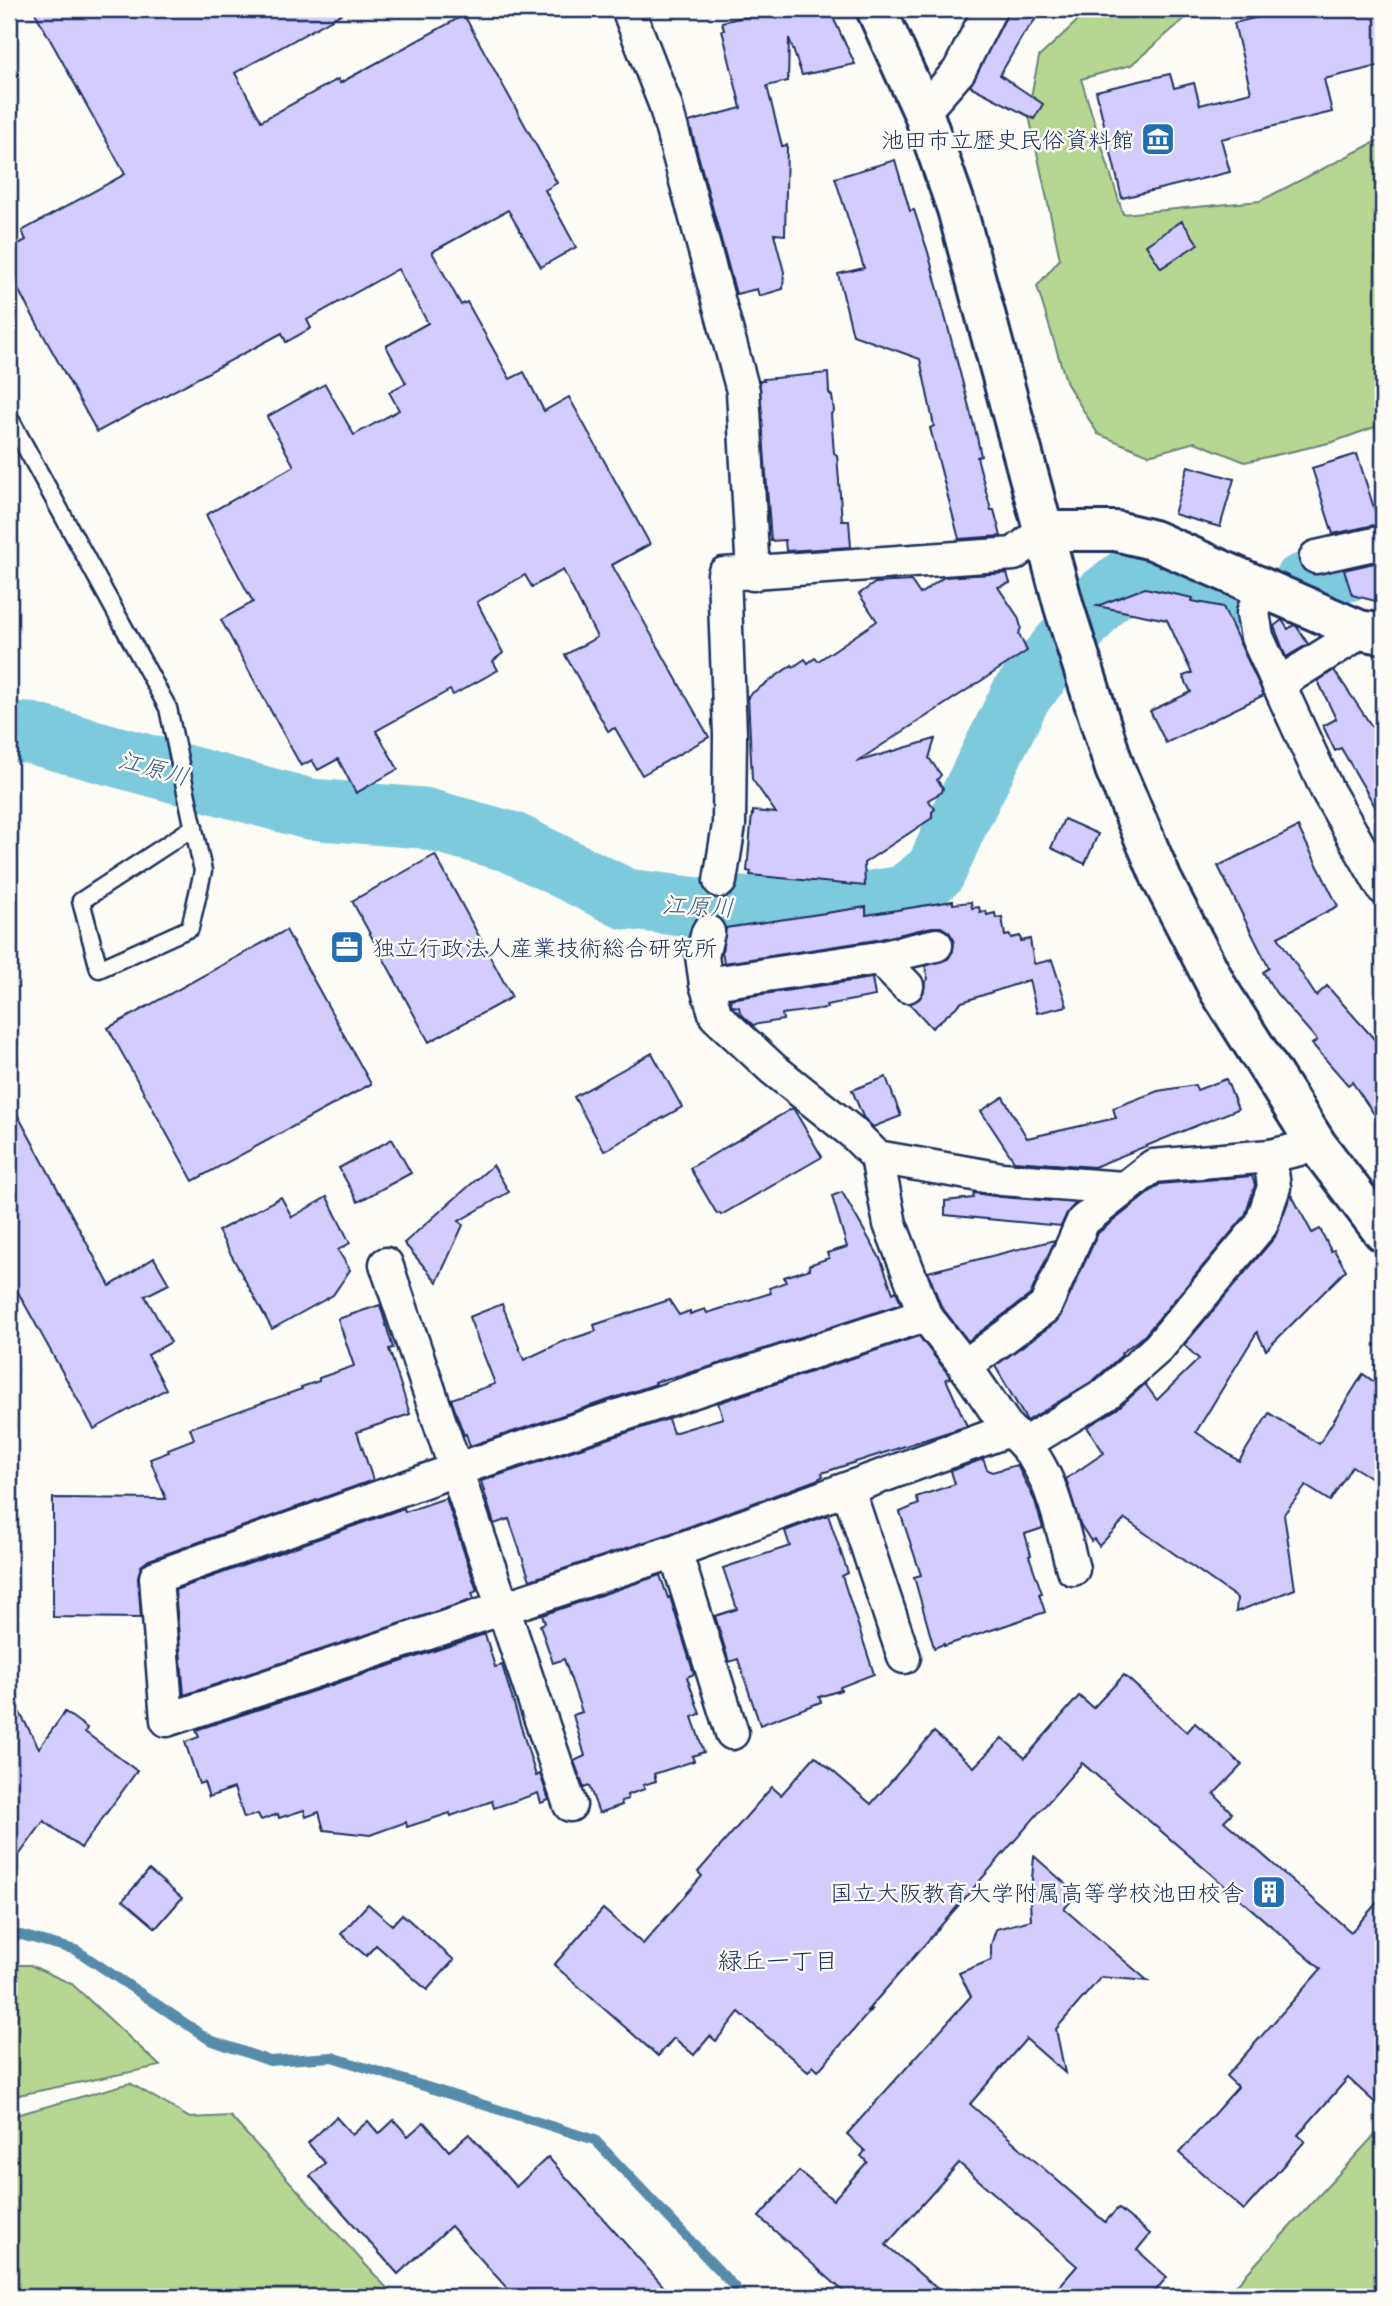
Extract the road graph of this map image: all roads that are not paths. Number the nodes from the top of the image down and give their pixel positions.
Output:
1 (628, 9) edge
2 (876, 9) edge
3 (990, 9) edge
4 (923, 113) junction
5 (9, 417) edge
6 (1043, 531) junction
7 (1383, 542) edge
8 (1316, 557) dead end
9 (753, 574) junction
10 (1262, 589) junction
11 (1371, 632) edge
12 (1278, 684) junction
13 (194, 827) junction
14 (720, 881) dead end
15 (1383, 888) edge
16 (708, 932) dead end
17 (936, 946) dead end
18 (879, 958) junction
19 (706, 984) junction
20 (907, 986) dead end
21 (1317, 1145) junction
22 (1270, 1156) junction
23 (877, 1157) junction
24 (1123, 1188) junction
25 (1377, 1214) edge
26 (386, 1264) dead end
27 (925, 1315) junction
28 (965, 1366) junction
29 (1017, 1437) junction
30 (456, 1471) junction
31 (848, 1489) junction
32 (675, 1551) junction
33 (1073, 1569) dead end
34 (503, 1607) junction
35 (904, 1657) dead end
36 (732, 1733) dead end
37 (570, 1805) dead end

1 - 9 street
2 - 4 street
3 - 4 street
4 - 6 street
5 - 13 lane
6 - 9 street
6 - 10 street
6 - 21 street
7 - 8 street
9 - 14 street
10 - 11 street
10 - 12 street
11 - 12 street
12 - 15 street
13 - 13 lane
16 - 19 street
17 - 18 street
18 - 19 street
18 - 20 street
19 - 23 street
21 - 22 street
21 - 25 street
22 - 24 street
22 - 29 street
23 - 24 street
23 - 27 street
24 - 28 street
26 - 30 street
27 - 28 street
27 - 30 street
28 - 29 street
29 - 31 street
29 - 33 street
30 - 34 street
30 - 34 street
31 - 32 street
31 - 35 street
32 - 34 street
32 - 36 street
34 - 37 street

